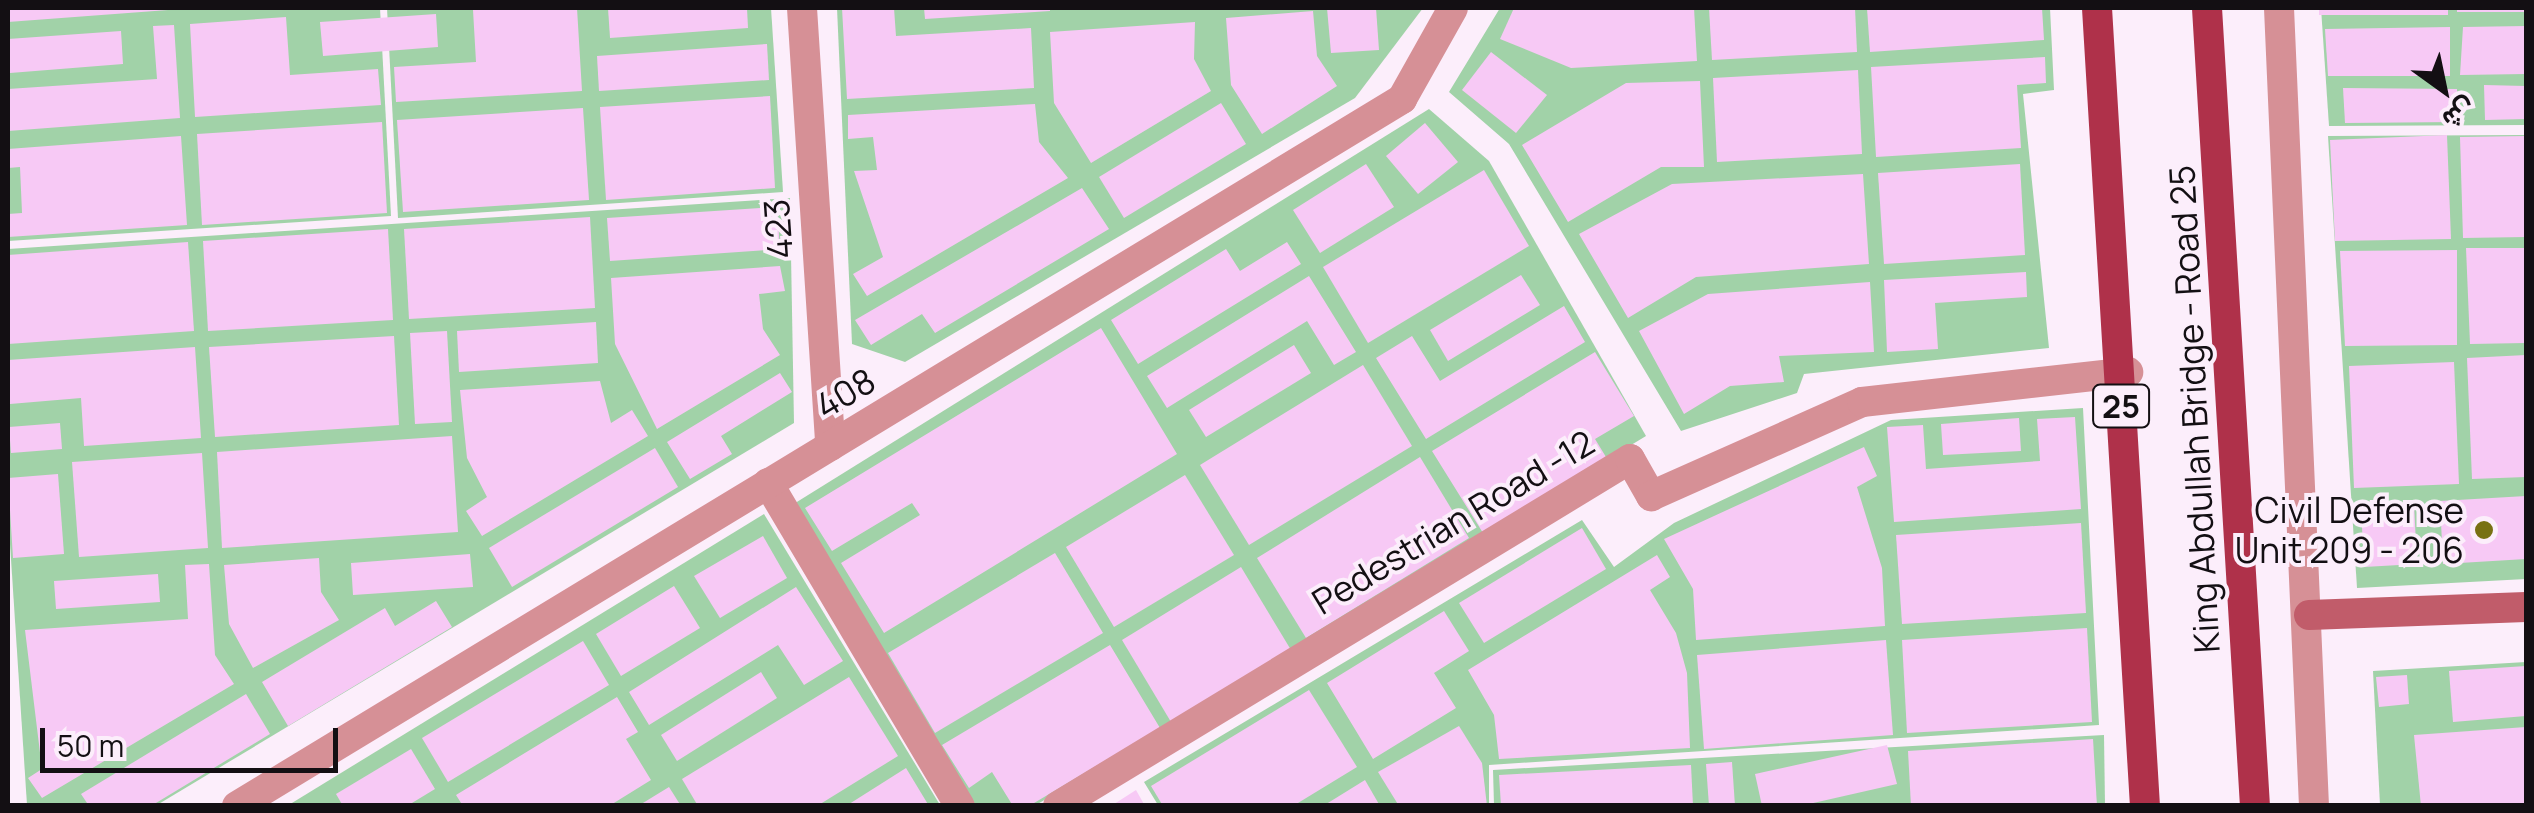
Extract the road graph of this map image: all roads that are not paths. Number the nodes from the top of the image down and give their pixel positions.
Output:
1 (802, 8) edge
2 (1453, 8) edge
3 (2097, 8) edge
4 (2207, 8) edge
5 (2278, 8) edge
6 (2128, 372) dead end
7 (830, 446) junction
8 (768, 483) junction
9 (2526, 608) edge
10 (2309, 615) junction
11 (237, 806) edge
12 (960, 806) edge
13 (1058, 806) edge
14 (2146, 806) edge
15 (2255, 806) edge
16 (2314, 806) edge

1 - 7 street, 423
2 - 7 street, 408
3 - 14 main road, King Abdullah Bridge - Road 25 / 25, bridge
4 - 15 main road, King Abdullah Bridge - Road 25
5 - 10 street
6 - 13 street, Pedestrian Road -12
7 - 8 street, 408
8 - 11 street, 408
8 - 12 street
9 - 10 main road
10 - 16 street

